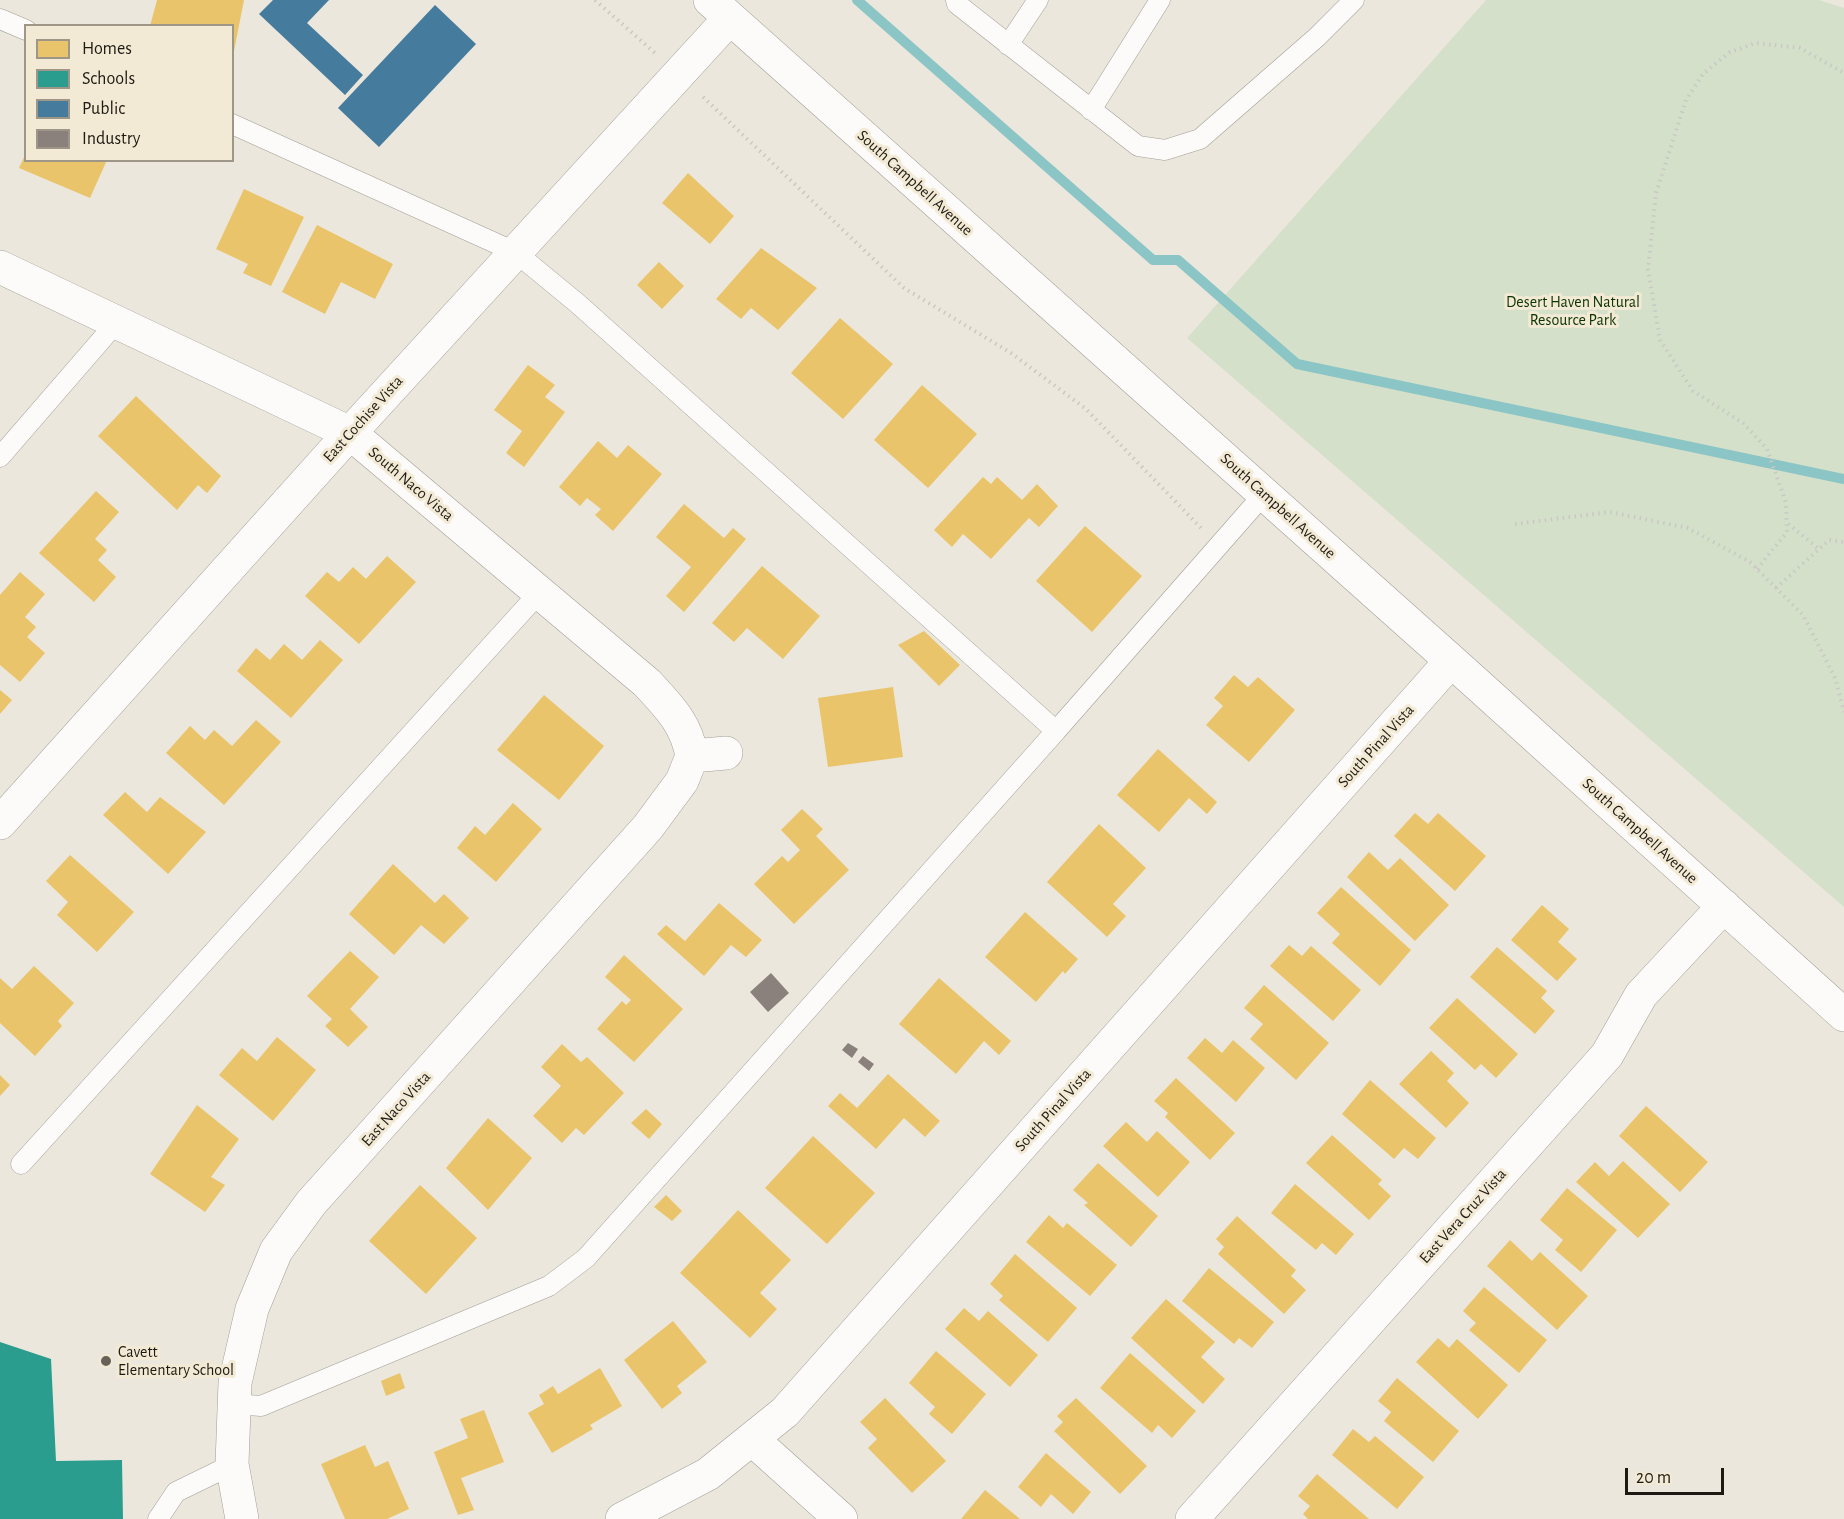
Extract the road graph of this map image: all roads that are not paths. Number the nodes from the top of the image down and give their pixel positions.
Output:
1 (956, 0) edge
2 (1038, 0) edge
3 (1160, 0) edge
4 (1354, 0) edge
5 (720, 9) edge
6 (0, 19) edge
7 (24, 29) edge
8 (1008, 45) junction
9 (1091, 110) junction
10 (234, 125) edge
11 (515, 252) junction
12 (0, 267) edge
13 (116, 323) junction
14 (350, 433) junction
15 (0, 457) edge
16 (1264, 494) junction
17 (539, 592) junction
18 (1451, 661) junction
19 (1056, 731) junction
20 (726, 753) dead end
21 (692, 756) junction
22 (0, 823) edge
23 (1724, 906) junction
24 (1844, 1015) edge
25 (21, 1164) dead end
26 (234, 1404) junction
27 (752, 1439) junction
28 (232, 1470) junction
29 (158, 1519) edge
30 (242, 1519) edge
31 (622, 1519) edge
32 (842, 1519) edge
33 (1192, 1519) edge

1 - 8 lane
2 - 8 lane
3 - 9 lane
4 - 9 lane
5 - 11 street, East Cochise Vista
5 - 16 street, South Campbell Avenue
6 - 7 lane
8 - 9 lane
10 - 11 lane
11 - 14 street, East Cochise Vista
11 - 19 lane
12 - 13 street, South Naco Vista
13 - 14 street, South Naco Vista
13 - 15 lane
14 - 17 street, South Naco Vista
14 - 22 street, East Cochise Vista
16 - 18 street, South Campbell Avenue
16 - 19 lane
17 - 21 street, South Naco Vista
17 - 25 lane
18 - 23 street, South Campbell Avenue
18 - 27 street, South Pinal Vista
19 - 26 lane
20 - 21 street
21 - 26 street, East Naco Vista
23 - 24 street, South Campbell Avenue
23 - 33 street, East Vera Cruz Vista
26 - 28 street, East Naco Vista
27 - 31 street, South Pinal Vista
27 - 32 street
28 - 29 lane
28 - 30 street, East Naco Vista

